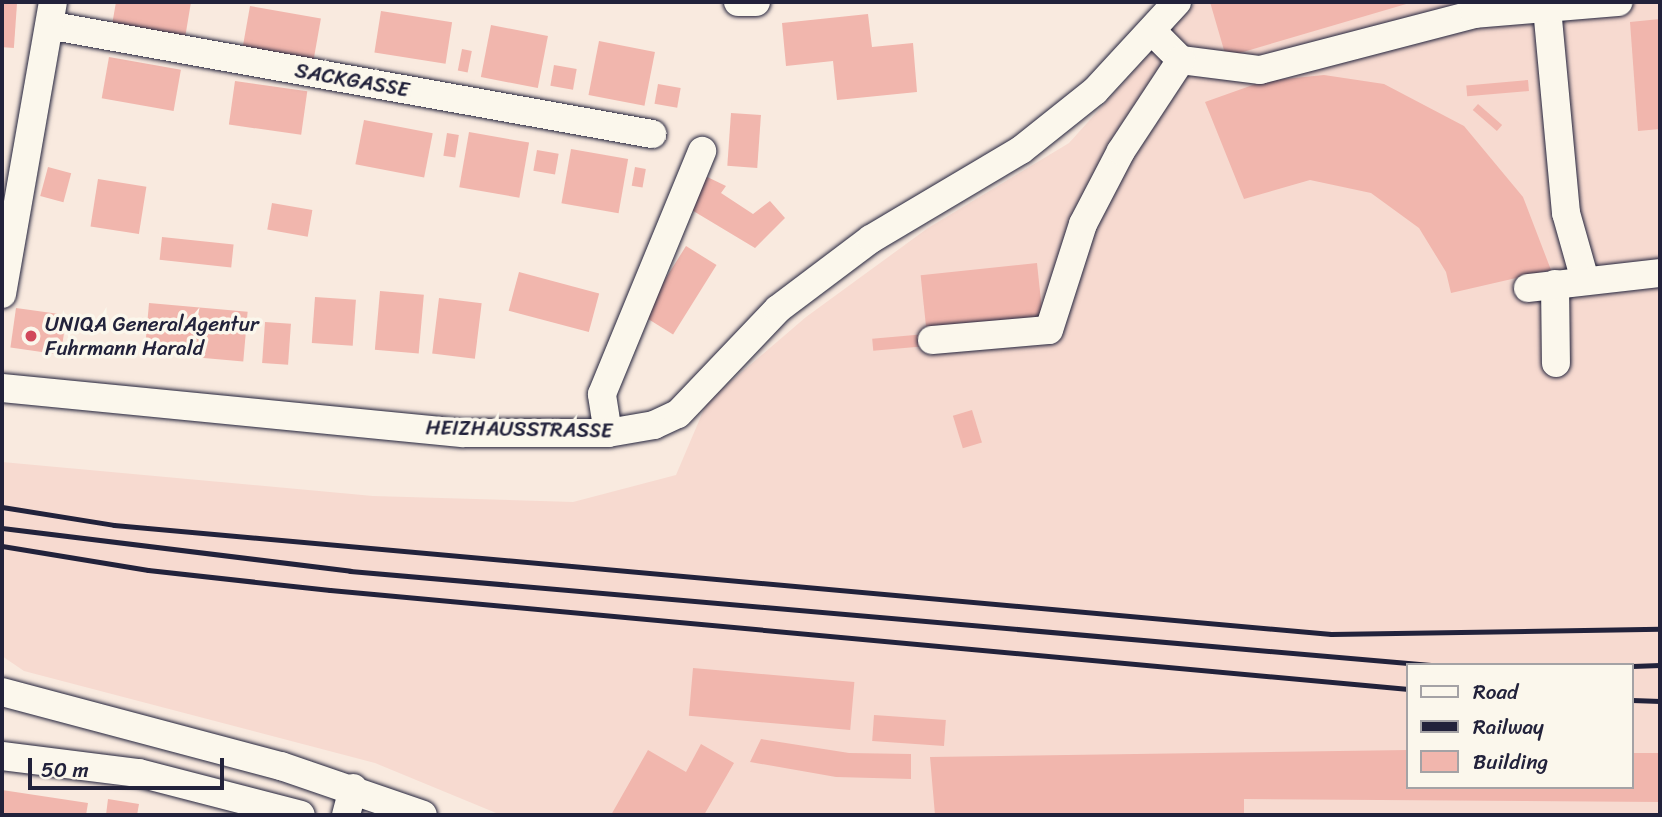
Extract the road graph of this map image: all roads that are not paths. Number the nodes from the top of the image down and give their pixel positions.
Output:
1 (1177, 2) edge
2 (1618, 2) edge
3 (1547, 8) junction
4 (53, 14) edge
5 (1154, 33) junction
6 (1181, 60) junction
7 (652, 134) dead end
8 (702, 150) dead end
9 (1660, 273) edge
10 (1585, 280) junction
11 (2, 294) edge
12 (932, 340) dead end
13 (1556, 363) dead end
14 (2, 388) edge
15 (608, 433) junction
16 (2, 692) edge
17 (2, 756) edge
18 (353, 788) junction
19 (301, 815) edge
20 (346, 815) edge
21 (423, 815) edge

1 - 5 street, HEIZHAUSSTRASSE
2 - 3 street
3 - 6 street
3 - 10 street
4 - 7 street, SACKGASSE
4 - 11 street
5 - 6 street
5 - 15 street, HEIZHAUSSTRASSE
6 - 12 street
8 - 15 street
9 - 10 street
10 - 13 street
14 - 15 street, HEIZHAUSSTRASSE
16 - 18 street
17 - 19 street
18 - 20 street
18 - 21 street

